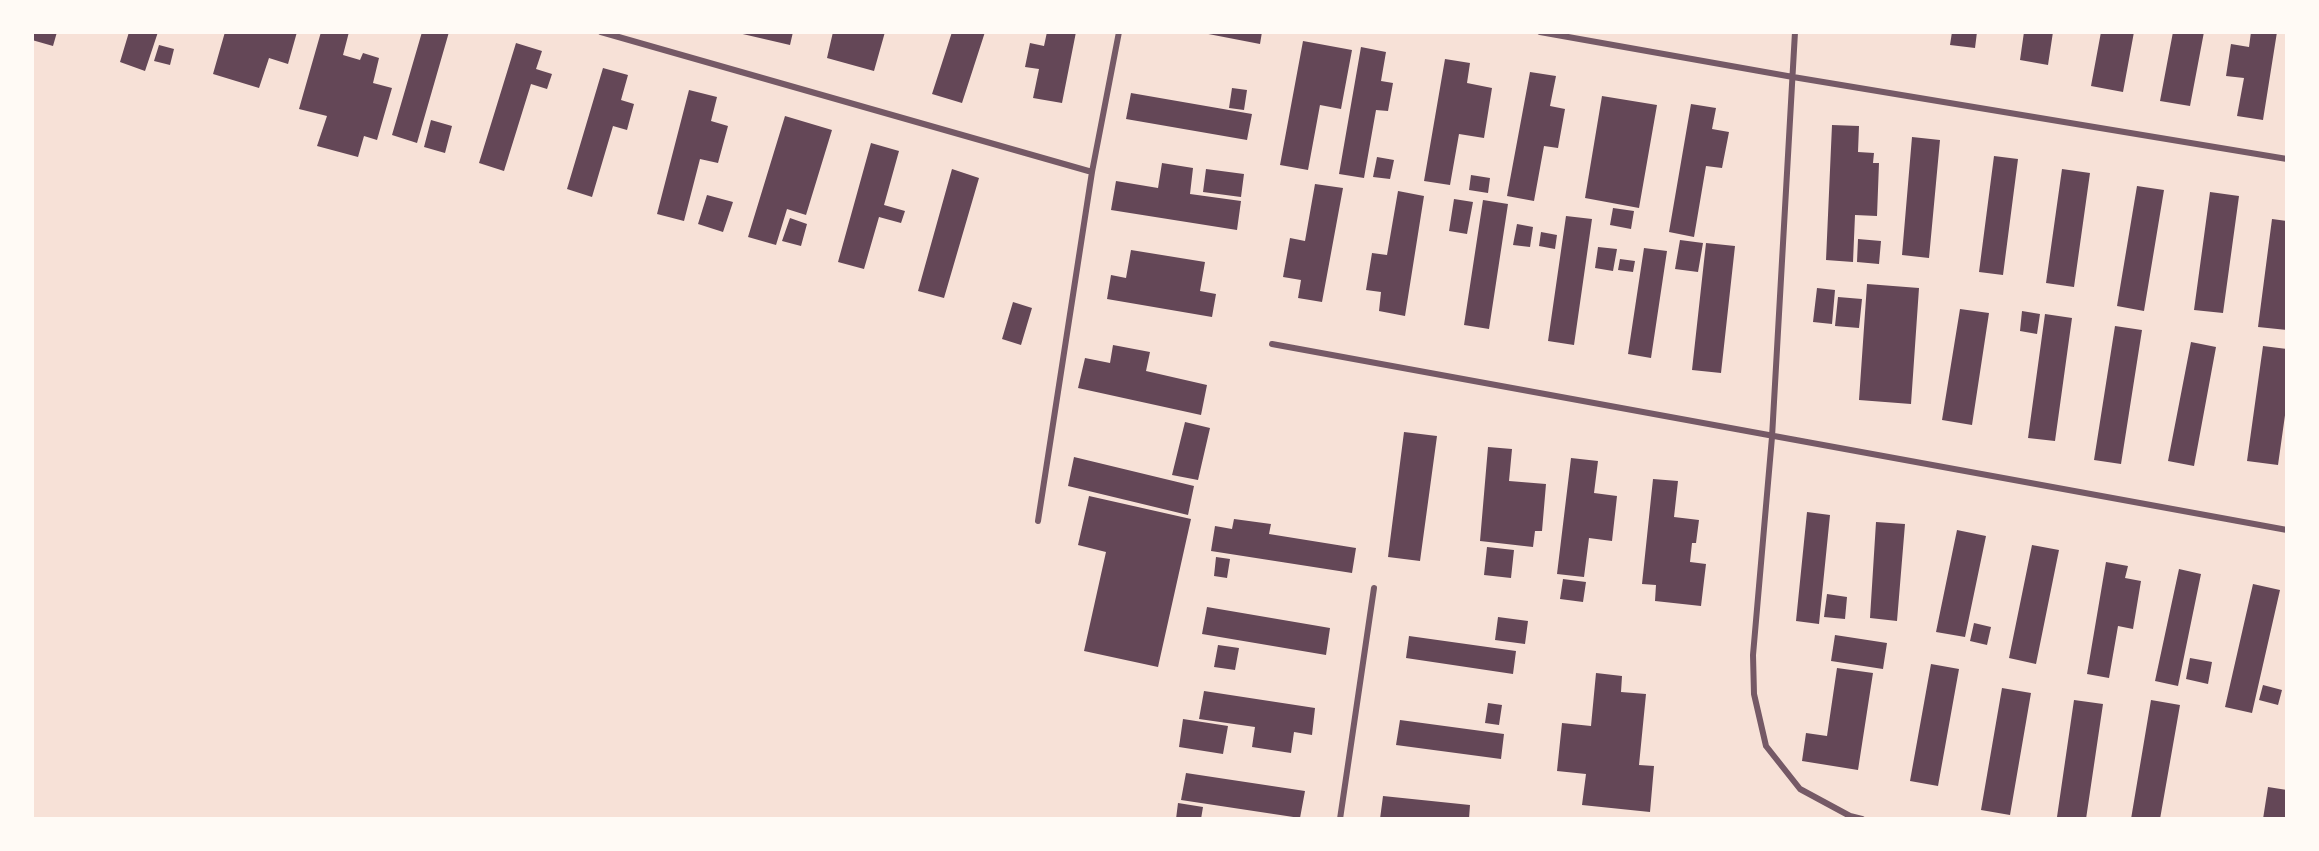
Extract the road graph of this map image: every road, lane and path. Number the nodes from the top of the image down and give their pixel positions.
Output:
1 (601, 32) edge
2 (1119, 32) edge
3 (1540, 32) edge
4 (1795, 32) edge
5 (1793, 77) junction
6 (2287, 159) edge
7 (1092, 172) junction
8 (1272, 344) dead end
9 (1772, 437) junction
10 (1038, 521) dead end
11 (2287, 530) edge
12 (1374, 588) dead end
13 (1340, 819) edge
14 (1862, 819) edge

1 - 7 lane
2 - 7 lane
3 - 5 lane
4 - 5 lane
5 - 6 lane
5 - 9 lane
7 - 10 lane
8 - 9 lane
9 - 11 lane
9 - 14 lane
12 - 13 lane

